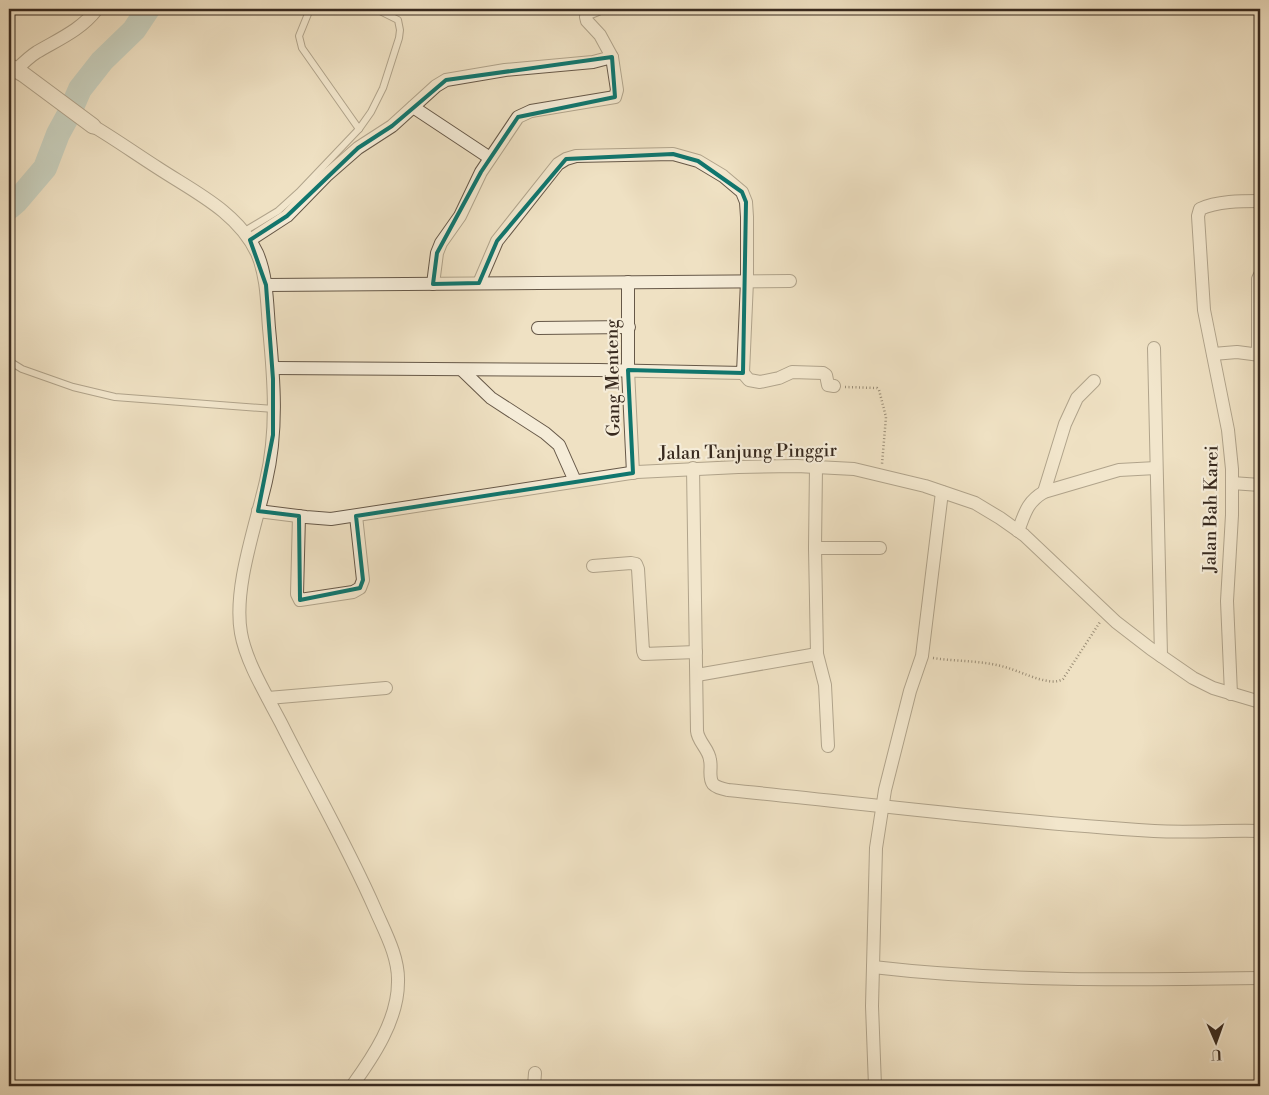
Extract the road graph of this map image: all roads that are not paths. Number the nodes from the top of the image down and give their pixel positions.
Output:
1 (97, 9) edge
2 (310, 9) edge
3 (376, 9) edge
4 (590, 10) edge
5 (612, 57) junction
6 (12, 68) edge
7 (413, 107) junction
8 (93, 126) joint
9 (359, 129) junction
10 (490, 158) junction
11 (1260, 201) edge
12 (246, 236) junction
13 (1260, 275) edge
14 (747, 281) junction
15 (790, 281) dead end
16 (628, 282) junction
17 (479, 283) junction
18 (433, 284) junction
19 (266, 285) junction
20 (629, 327) junction
21 (538, 328) dead end
22 (1154, 348) dead end
23 (1213, 354) junction
24 (1259, 354) edge
25 (9, 361) edge
26 (273, 368) junction
27 (462, 370) junction
28 (628, 370) junction
29 (743, 373) junction
30 (1094, 381) dead end
31 (834, 386) road end
32 (274, 409) junction
33 (816, 467) junction
34 (693, 468) junction
35 (1156, 468) junction
36 (633, 472) junction
37 (575, 481) junction
38 (1232, 483) junction
39 (1260, 485) edge
40 (942, 492) junction
41 (1044, 492) junction
42 (258, 511) junction
43 (299, 516) junction
44 (356, 516) junction
45 (1018, 531) junction
46 (815, 548) junction
47 (880, 548) dead end
48 (593, 566) dead end
49 (696, 652) junction
50 (817, 654) junction
51 (1161, 656) junction
52 (697, 675) junction
53 (386, 688) dead end
54 (1231, 694) junction
55 (268, 698) junction
56 (1260, 702) edge
57 (828, 746) dead end
58 (882, 805) junction
59 (1260, 832) edge
60 (873, 967) junction
61 (1260, 978) edge
62 (535, 1073) dead end
63 (352, 1086) edge
64 (534, 1086) edge
65 (875, 1086) edge

1 - 6 street
2 - 9 lane
3 - 9 lane
4 - 5 street
5 - 7 street
5 - 10 street
6 - 8 street
7 - 10 street
7 - 12 street
8 - 12 street
9 - 12 lane
10 - 18 street
11 - 23 street, Jalan Bah Karei
12 - 19 street
13 - 24 street
14 - 15 street
14 - 16 street
14 - 17 street
14 - 29 street
16 - 17 street
16 - 20 street, Gang Menteng
17 - 18 street
18 - 19 street
19 - 26 street
20 - 21 street
20 - 28 street, Gang Menteng
22 - 35 street
23 - 24 street
23 - 38 street, Jalan Bah Karei
25 - 32 lane
26 - 27 street
26 - 32 street
27 - 28 street
27 - 37 street
28 - 29 street
28 - 36 street, Gang Menteng
29 - 31 street
30 - 41 street
32 - 42 street
33 - 34 street, Jalan Tanjung Pinggir
33 - 40 street, Jalan Tanjung Pinggir
33 - 46 street
34 - 36 street, Jalan Tanjung Pinggir
34 - 49 street
35 - 41 street
35 - 51 street
36 - 37 street, Jalan Tanjung Pinggir
37 - 44 street, Jalan Tanjung Pinggir
38 - 39 street
38 - 54 street, Jalan Bah Karei
40 - 45 street, Jalan Tanjung Pinggir
40 - 58 street
41 - 45 street
42 - 43 street, Jalan Tanjung Pinggir
42 - 55 street
43 - 44 street, Jalan Tanjung Pinggir
43 - 44 street
45 - 51 street, Jalan Tanjung Pinggir
46 - 47 street
46 - 50 street
48 - 49 street
49 - 52 street
50 - 52 street
50 - 57 street
51 - 54 street, Jalan Tanjung Pinggir
52 - 58 street
53 - 55 street
54 - 56 street, Jalan Tanjung Pinggir
55 - 63 street
58 - 59 street
58 - 60 street
60 - 61 street
60 - 65 street
62 - 64 street

